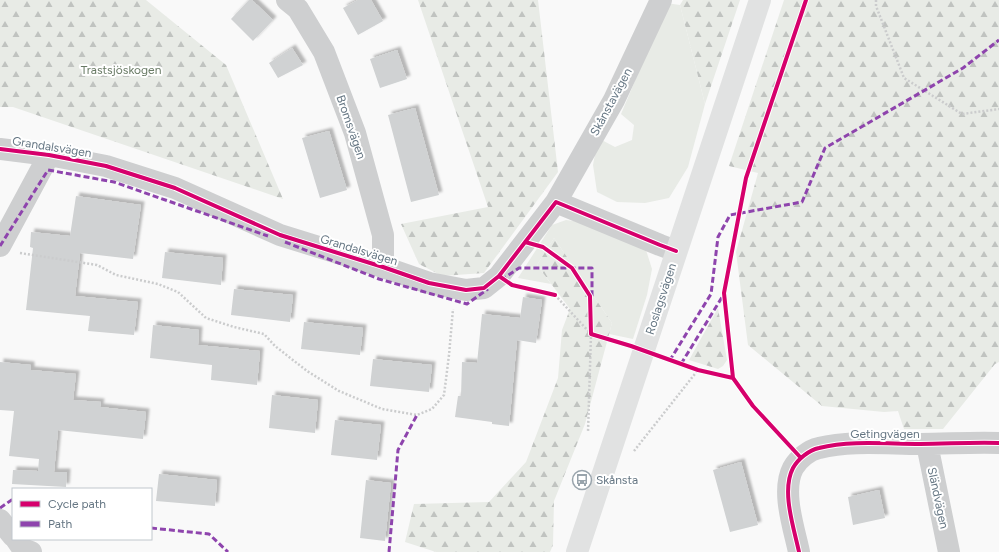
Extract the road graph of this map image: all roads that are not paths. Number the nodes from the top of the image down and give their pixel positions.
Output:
1 (287, 0) edge
2 (661, 0) edge
3 (760, 0) edge
4 (0, 149) edge
5 (49, 155) junction
6 (556, 202) junction
7 (1, 245) edge
8 (676, 251) junction
9 (383, 267) junction
10 (999, 443) edge
11 (927, 444) junction
12 (0, 520) edge
13 (12, 535) edge
14 (17, 540) edge
15 (31, 552) edge
16 (577, 552) edge
17 (799, 552) edge
18 (949, 552) edge

1 - 9 street, Bromsvägen
2 - 6 street, Skånstavägen
3 - 8 main road, Roslagsvägen
4 - 5 street, Grandalsvägen
5 - 7 street
5 - 9 street, Grandalsvägen
6 - 8 street
6 - 9 street, Grandalsvägen
8 - 16 main road, Roslagsvägen
10 - 11 street, Getingvägen
11 - 17 street, Getingvägen
11 - 18 street, Sländvägen
12 - 13 street
14 - 15 street

